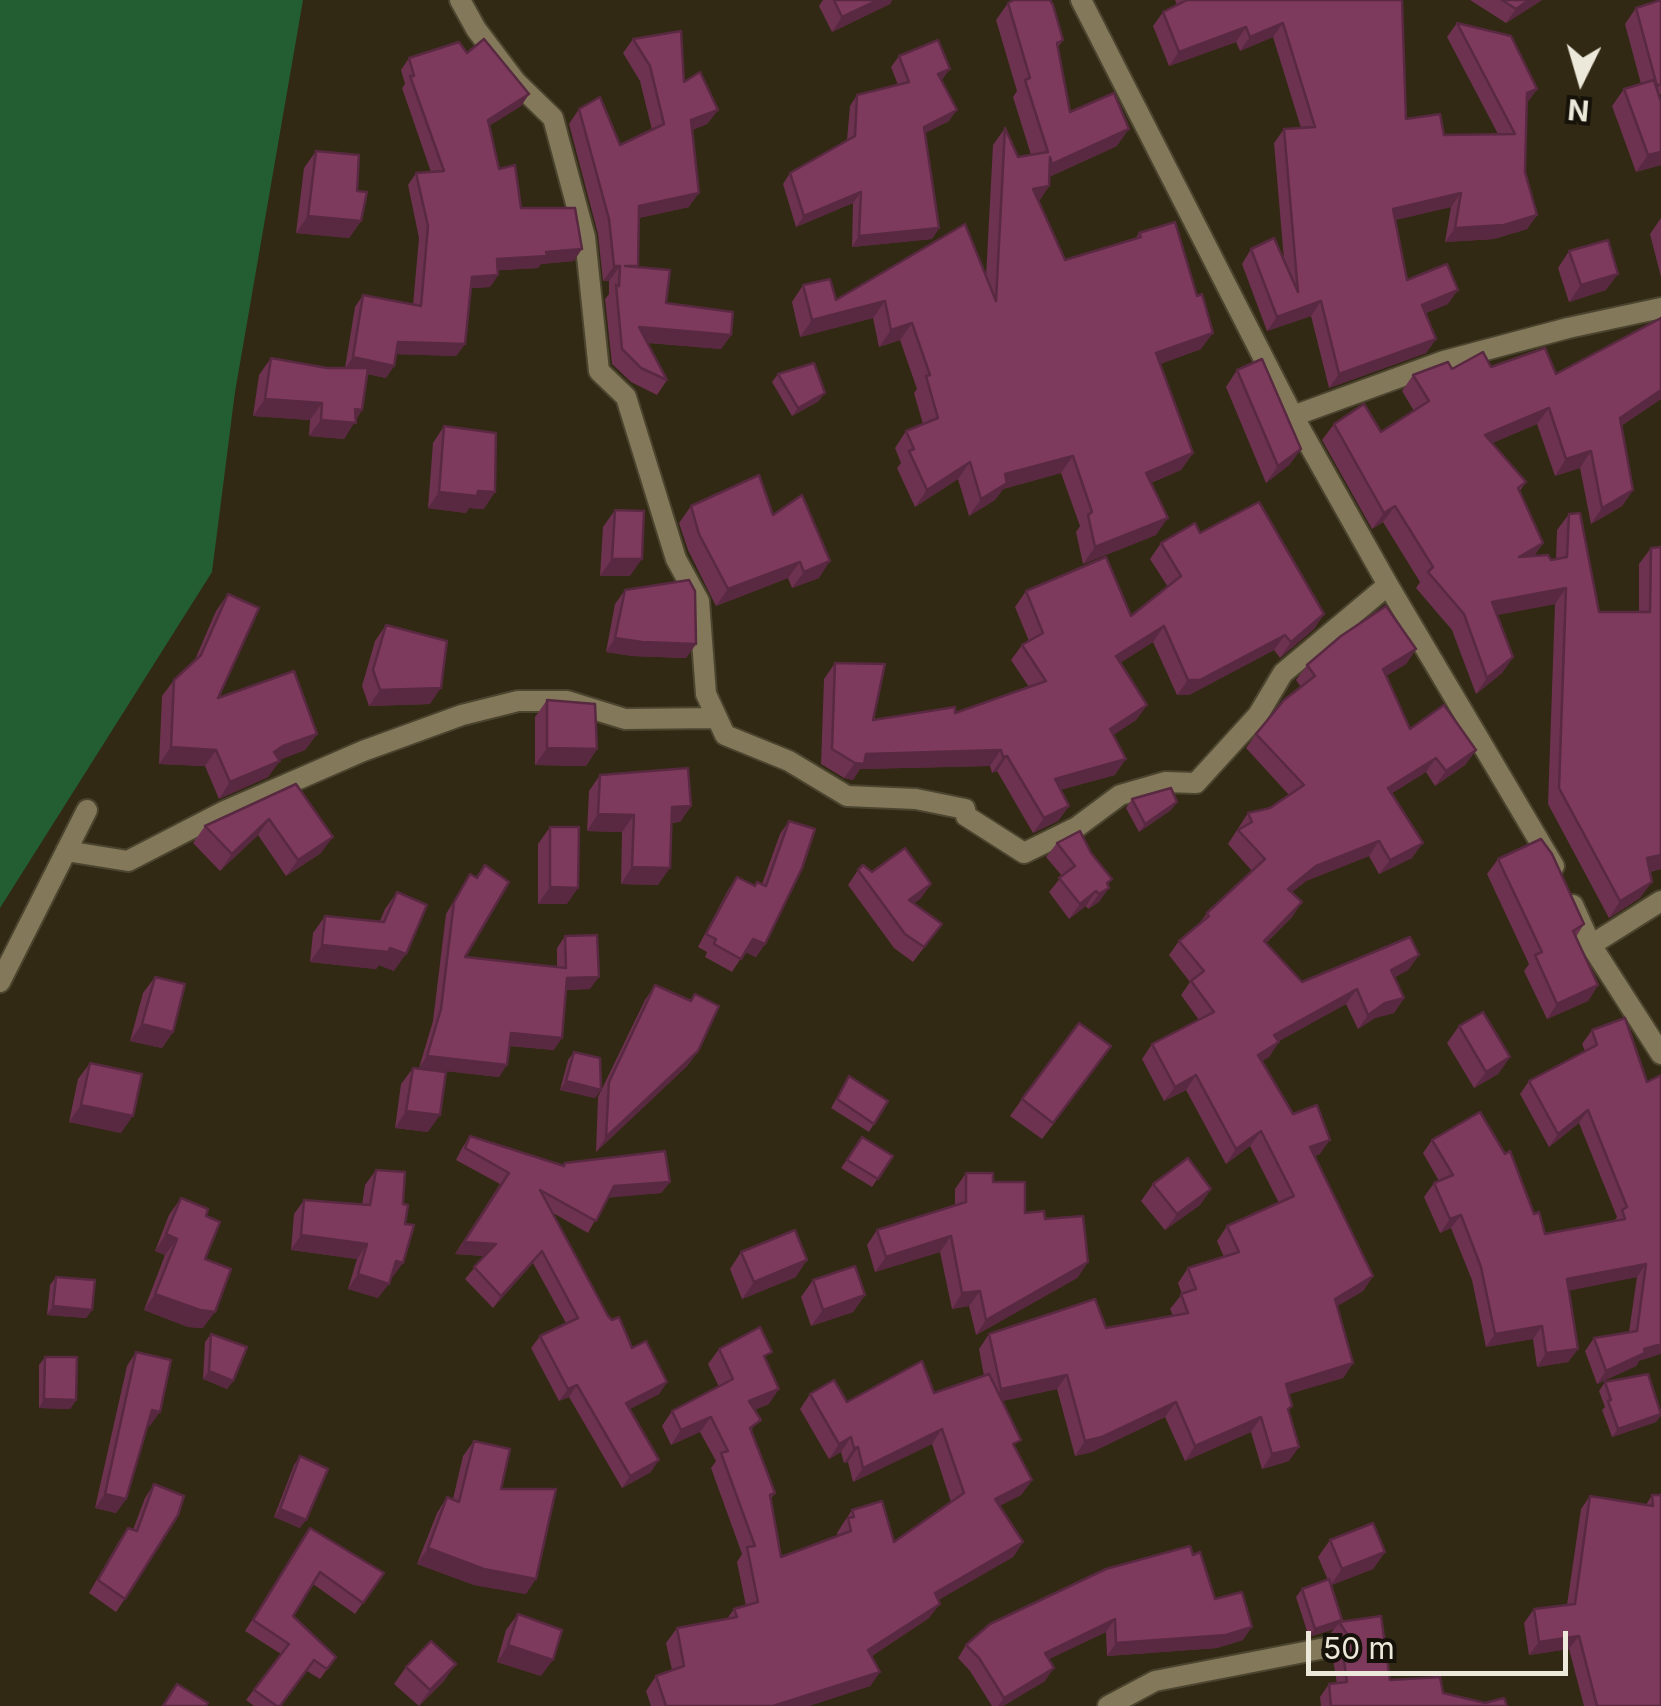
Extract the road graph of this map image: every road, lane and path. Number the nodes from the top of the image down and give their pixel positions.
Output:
1 (460, 0) edge
2 (1081, 0) edge
3 (1661, 308) edge
4 (1294, 416) junction
5 (1388, 585) junction
6 (717, 718) junction
7 (88, 810) dead end
8 (66, 851) junction
9 (1661, 900) edge
10 (1591, 945) junction
11 (0, 982) edge
12 (1661, 1054) edge
13 (1325, 1648) dead end
14 (1108, 1706) edge

1 - 6 street
2 - 4 street
3 - 4 street
4 - 5 street
5 - 6 street
5 - 10 street
6 - 8 street
7 - 8 street
8 - 11 street
9 - 10 street
10 - 12 street
13 - 14 street

